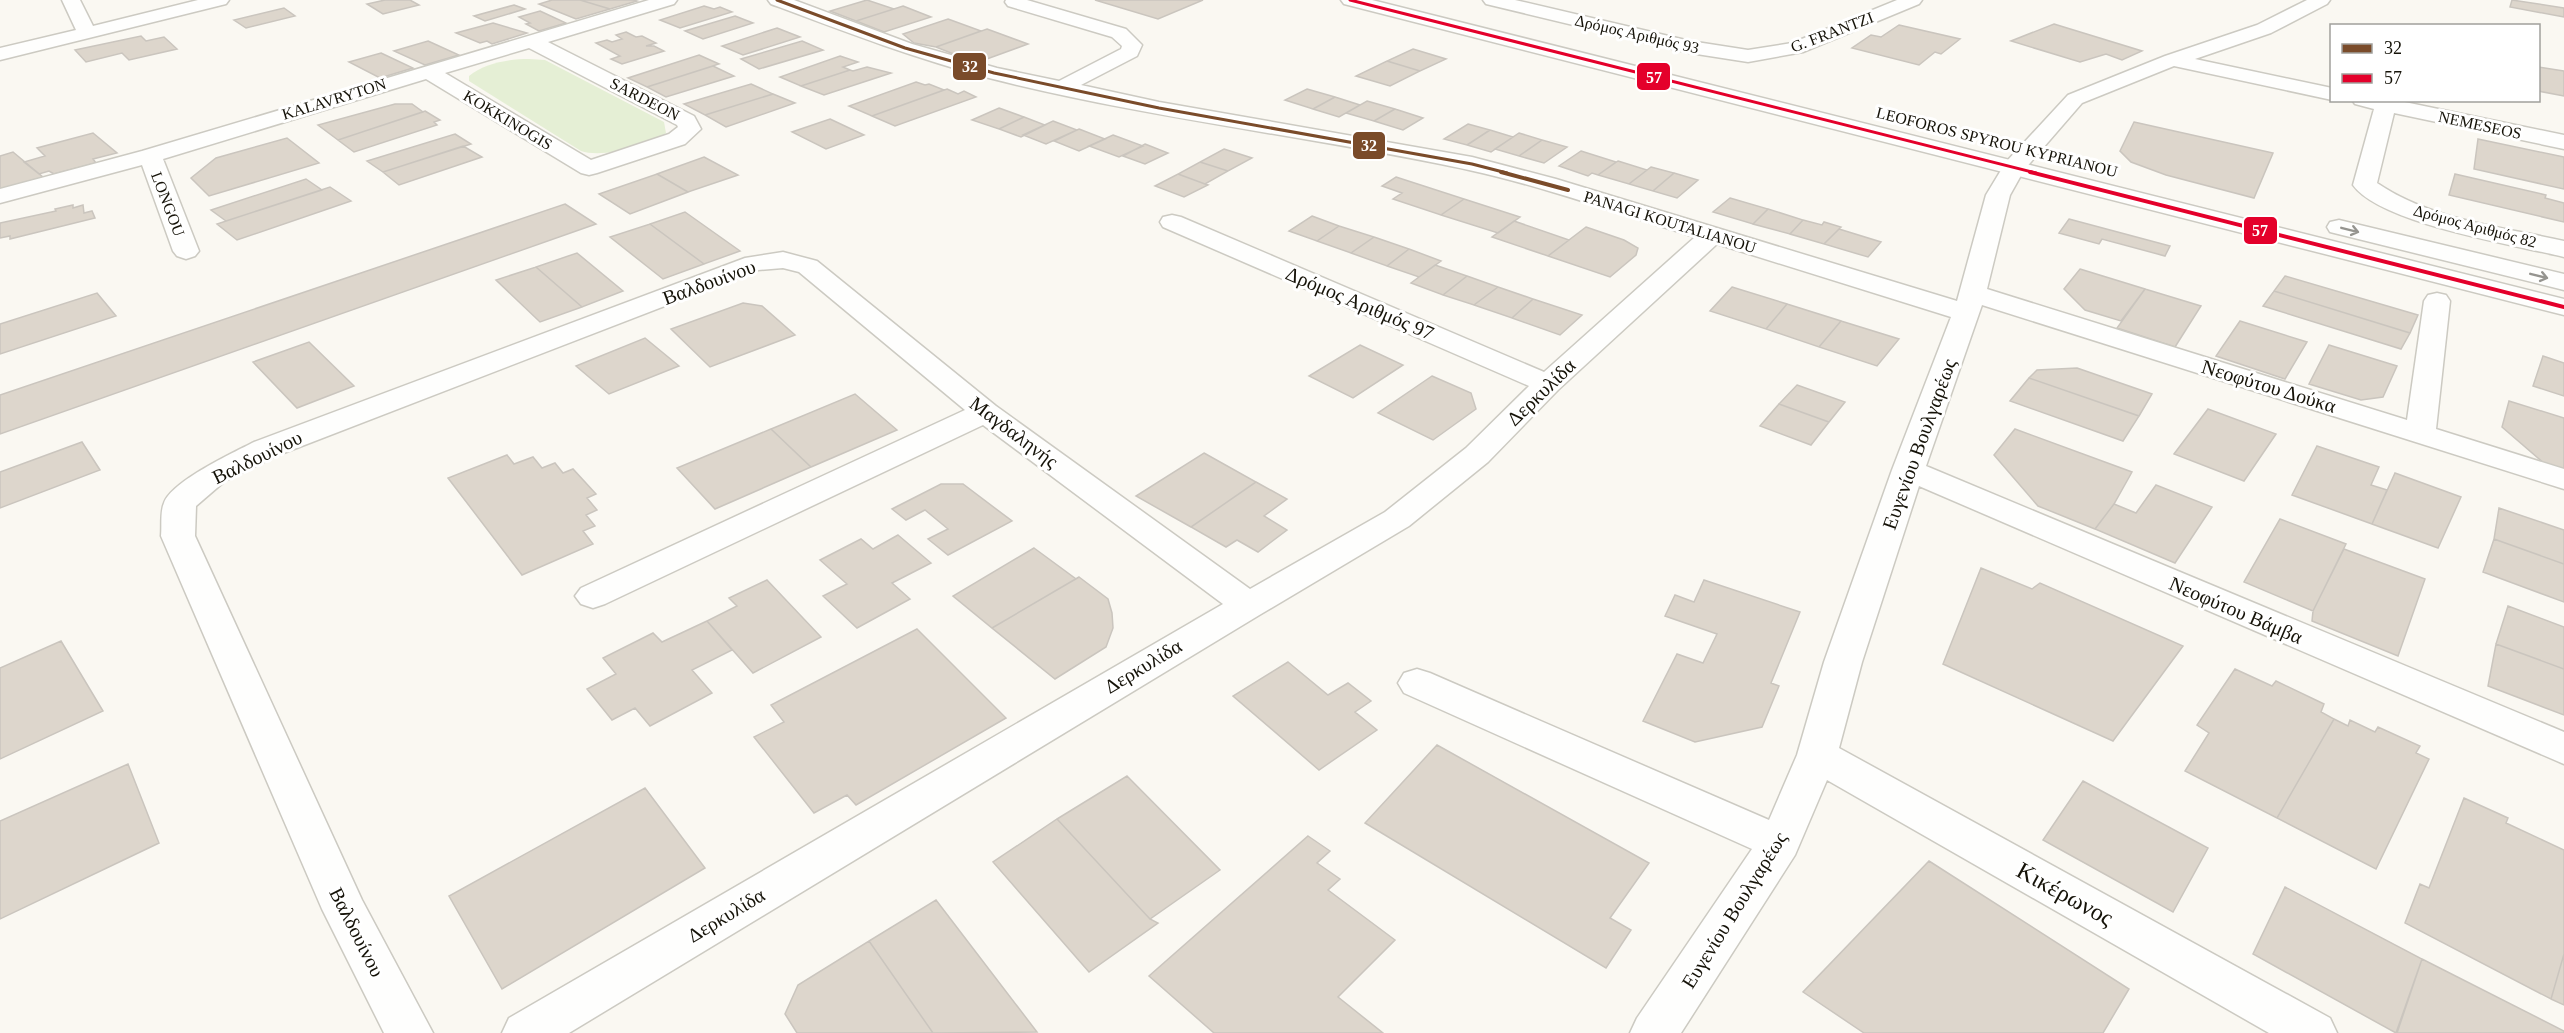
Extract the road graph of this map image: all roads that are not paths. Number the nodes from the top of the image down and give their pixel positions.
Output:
1 (71, 0) edge
2 (220, 0) edge
3 (668, 0) edge
4 (777, 0) edge
5 (1350, 0) edge
6 (1913, 0) edge
7 (2321, 0) edge
8 (1014, 2) dead end
9 (1485, 6) edge
10 (87, 33) junction
11 (530, 41) junction
12 (0, 54) edge
13 (1748, 56) joint
14 (2172, 60) junction
15 (1707, 69) dead end
16 (427, 71) junction
17 (1060, 88) junction
18 (2330, 94) edge
19 (2371, 102) edge
20 (2385, 105) junction
21 (2564, 142) edge
22 (2016, 154) junction
23 (150, 156) junction
24 (589, 168) joint
25 (0, 196) edge
26 (1172, 222) dead end
27 (1712, 235) junction
28 (2564, 249) edge
29 (186, 251) dead end
30 (783, 260) joint
31 (2564, 282) edge
32 (2437, 301) dead end
33 (1970, 303) junction
34 (2564, 308) edge
35 (1548, 384) junction
36 (986, 412) junction
37 (2420, 433) junction
38 (1908, 470) junction
39 (2564, 479) edge
40 (593, 596) dead end
41 (1248, 605) junction
42 (1417, 683) dead end
43 (2564, 749) edge
44 (1817, 755) junction
45 (1780, 843) junction
46 (409, 1033) edge
47 (526, 1033) edge
48 (1654, 1033) edge
49 (2313, 1033) edge

1 - 10 street
2 - 10 street
3 - 11 street, KALAVRYTON
4 - 17 street, PANAGI KOUTALIANOU
5 - 22 street, LEOFOROS SPYROU KYPRIANOU
6 - 13 street, G. FRANTZI
7 - 14 street, Ευγενίου Βουλγαρέως
8 - 17 street
9 - 13 street, Δρόμος Αριθμός 93
9 - 15 street
10 - 12 street
11 - 16 street, KALAVRYTON
11 - 24 street, SARDEON
14 - 18 street
14 - 22 street, Ευγενίου Βουλγαρέως
16 - 23 street, KALAVRYTON
16 - 24 street, KOKKINOGIS
17 - 27 street, PANAGI KOUTALIANOU
19 - 20 street, NEMESEOS
20 - 21 street, NEMESEOS
20 - 28 street, Δρόμος Αριθμός 82
22 -> 31 street, LEOFOROS SPYROU KYPRIANOU
22 - 33 street, Ευγενίου Βουλγαρέως
22 - 34 street, LEOFOROS SPYROU KYPRIANOU
23 - 25 street, KALAVRYTON
23 - 29 street, LONGOU
26 - 35 street, Δρόμος Αριθμός 97
27 - 33 street, PANAGI KOUTALIANOU
27 - 35 street, Δερκυλίδα
30 - 36 street, Μαγδαληνής
30 - 46 street, Βαλδουίνου
32 - 37 street
33 - 37 street, Νεοφύτου Δούκα
33 - 38 street, Ευγενίου Βουλγαρέως
35 - 41 street, Δερκυλίδα
36 - 40 street
36 - 41 street, Μαγδαληνής
37 - 39 street, Νεοφύτου Δούκα
38 - 43 street, Νεοφύτου Βάμβα
38 - 44 street, Ευγενίου Βουλγαρέως
41 - 47 street, Δερκυλίδα
42 - 45 street
44 - 45 street, Ευγενίου Βουλγαρέως
44 - 49 street, Κικέρωνος
45 - 48 street, Ευγενίου Βουλγαρέως

